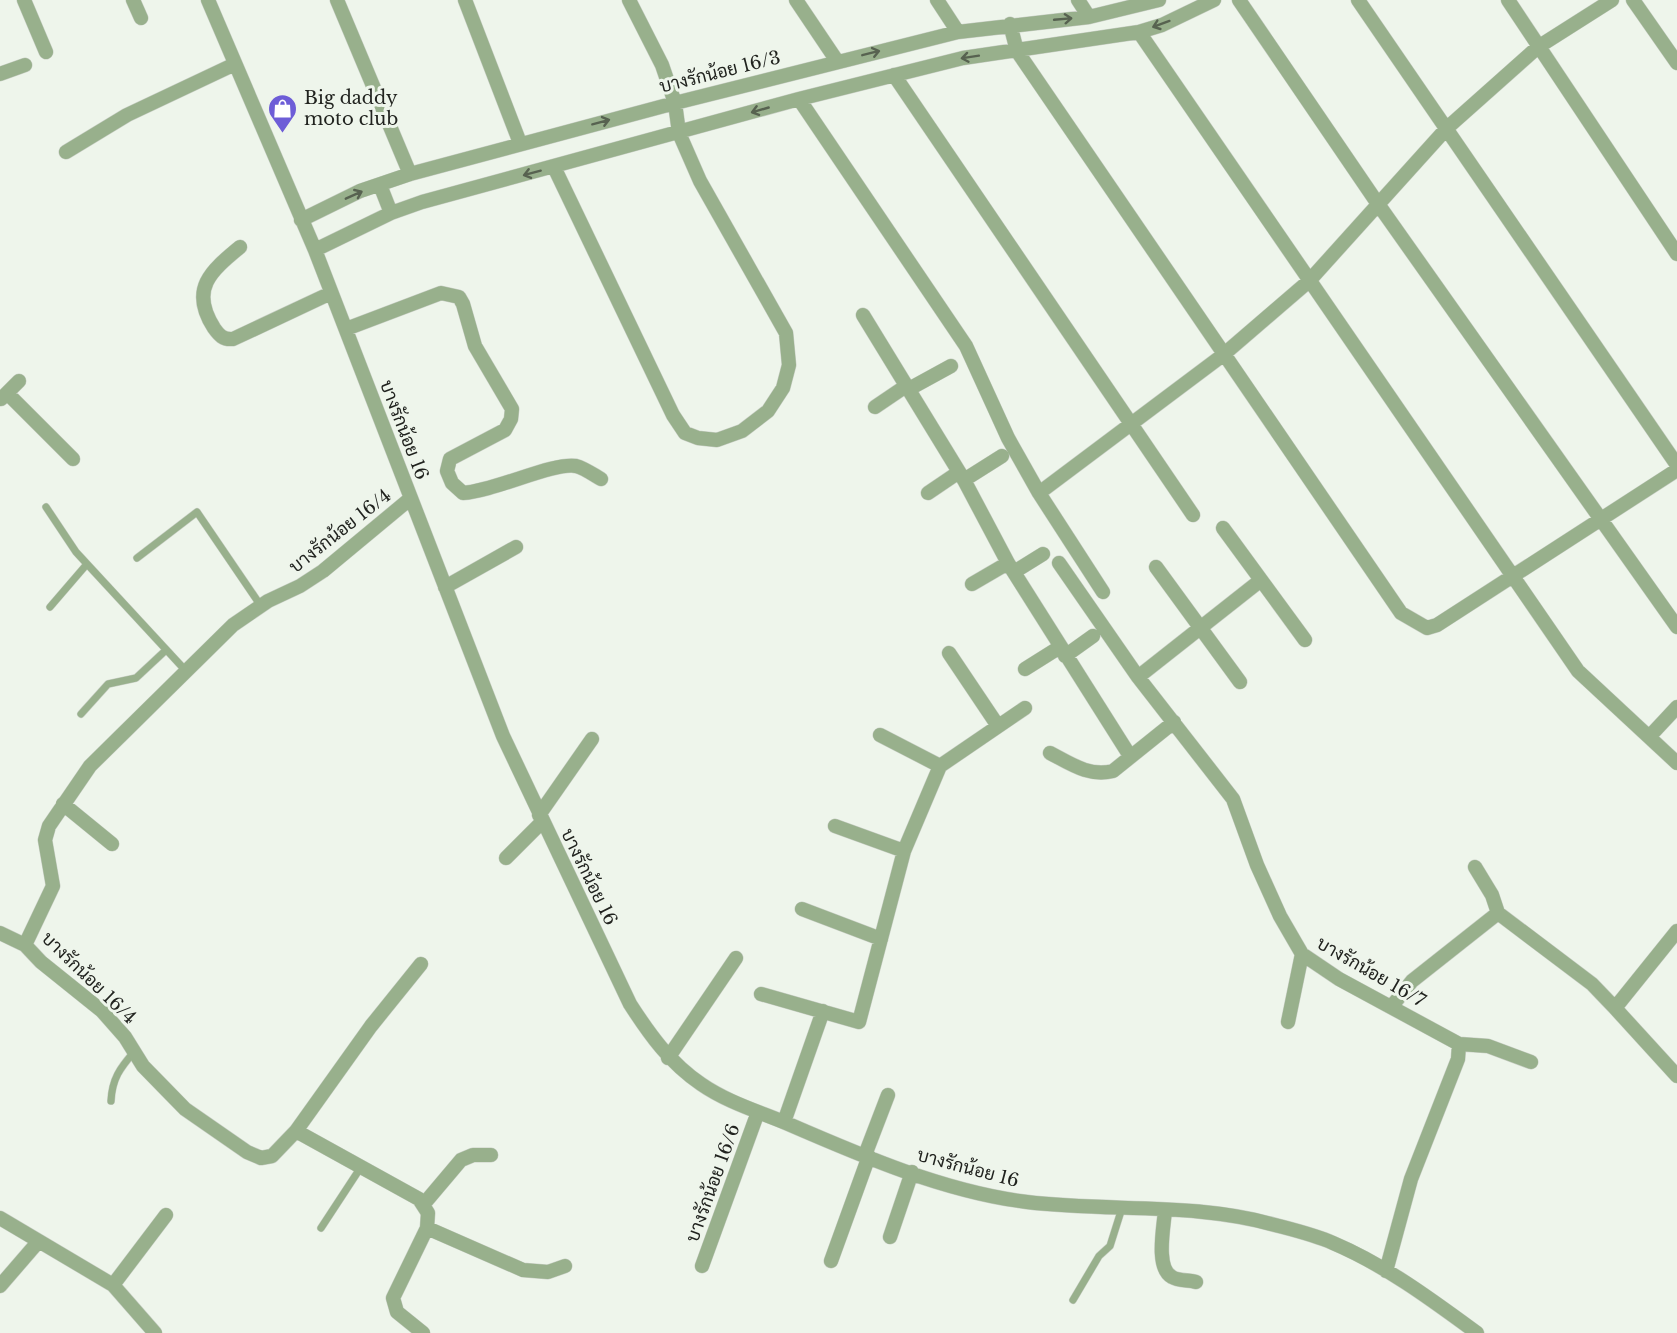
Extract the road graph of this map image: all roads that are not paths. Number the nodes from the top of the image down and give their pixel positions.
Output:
1 (24, 0) edge
2 (134, 0) edge
3 (208, 0) edge
4 (338, 0) edge
5 (465, 0) edge
6 (629, 0) edge
7 (796, 0) edge
8 (937, 0) edge
9 (1078, 0) edge
10 (1159, 0) edge
11 (1214, 0) edge
12 (1239, 0) edge
13 (1358, 0) edge
14 (1508, 0) edge
15 (1612, 0) edge
16 (1633, 0) edge
17 (1089, 17) junction
18 (141, 18) dead end
19 (1010, 24) junction
20 (958, 32) junction
21 (1138, 32) junction
22 (1538, 46) junction
23 (1017, 51) junction
24 (46, 52) dead end
25 (837, 61) junction
26 (1677, 63) edge
27 (235, 64) junction
28 (25, 65) dead end
29 (0, 74) edge
30 (894, 75) junction
31 (799, 99) junction
32 (675, 102) junction
33 (1447, 128) junction
34 (679, 133) junction
35 (520, 143) junction
36 (66, 152) dead end
37 (554, 167) junction
38 (410, 174) junction
39 (380, 185) junction
40 (1378, 204) junction
41 (391, 213) junction
42 (301, 220) junction
43 (240, 247) dead end
44 (315, 250) junction
45 (1677, 254) edge
46 (1309, 281) junction
47 (331, 293) junction
48 (863, 315) dead end
49 (346, 328) junction
50 (1223, 355) junction
51 (951, 366) dead end
52 (19, 381) dead end
53 (907, 388) junction
54 (3, 397) edge
55 (875, 407) dead end
56 (1131, 426) junction
57 (1002, 456) dead end
58 (73, 459) dead end
59 (1677, 465) edge
60 (1677, 470) edge
61 (962, 476) junction
62 (601, 479) dead end
63 (928, 493) dead end
64 (1039, 493) junction
65 (411, 498) junction
66 (46, 507) dead end
67 (1194, 516) dead end
68 (1599, 519) junction
69 (1223, 528) dead end
70 (516, 547) dead end
71 (1043, 554) dead end
72 (136, 558) dead end
73 (1059, 563) dead end
74 (87, 564) junction
75 (1156, 567) dead end
76 (1011, 568) junction
77 (1513, 577) junction
78 (1261, 580) junction
79 (972, 584) dead end
80 (445, 587) junction
81 (1103, 592) dead end
82 (261, 606) junction
83 (50, 607) dead end
84 (1200, 626) junction
85 (1677, 627) edge
86 (1093, 636) dead end
87 (1305, 639) dead end
88 (166, 650) junction
89 (1062, 652) junction
90 (949, 653) dead end
91 (1024, 669) dead end
92 (186, 671) junction
93 (1138, 677) junction
94 (1240, 682) dead end
95 (1677, 707) edge
96 (1025, 708) dead end
97 (81, 714) dead end
98 (1174, 722) junction
99 (998, 726) junction
100 (880, 735) dead end
101 (1649, 737) junction
102 (592, 739) dead end
103 (1050, 753) dead end
104 (1130, 756) junction
105 (1677, 763) edge
106 (940, 766) junction
107 (63, 804) junction
108 (540, 818) junction
109 (835, 826) dead end
110 (112, 844) dead end
111 (904, 851) junction
112 (506, 858) dead end
113 (1475, 867) dead end
114 (802, 909) dead end
115 (1498, 913) junction
116 (1677, 931) edge
117 (0, 933) edge
118 (881, 939) junction
119 (25, 945) junction
120 (1302, 954) junction
121 (736, 958) dead end
122 (421, 964) dead end
123 (761, 994) dead end
124 (1392, 1006) junction
125 (1615, 1008) junction
126 (823, 1011) junction
127 (1288, 1022) dead end
128 (1459, 1044) junction
129 (134, 1052) junction
130 (668, 1058) junction
131 (1531, 1062) dead end
132 (1677, 1076) edge
133 (888, 1095) dead end
134 (111, 1101) dead end
135 (758, 1112) junction
136 (784, 1122) junction
137 (296, 1131) junction
138 (491, 1155) dead end
139 (867, 1155) junction
140 (361, 1167) junction
141 (912, 1172) junction
142 (423, 1205) junction
143 (1122, 1208) junction
144 (1165, 1210) junction
145 (166, 1215) dead end
146 (0, 1218) edge
147 (321, 1228) dead end
148 (428, 1228) junction
149 (890, 1237) dead end
150 (38, 1242) junction
151 (831, 1261) dead end
152 (566, 1266) dead end
153 (702, 1266) dead end
154 (1386, 1271) junction
155 (1196, 1282) dead end
156 (113, 1285) junction
157 (0, 1286) edge
158 (1073, 1300) dead end
159 (155, 1333) edge
160 (423, 1333) edge
161 (1477, 1333) edge

1 - 24 street
2 - 18 street
3 - 27 street, บางรักน้อย 16
4 - 38 street
5 - 35 street
6 - 32 street
7 - 25 street
8 - 20 street
9 - 17 street
10 - 17 street, บางรักน้อย 16/3
11 -> 21 street
12 - 40 street
13 - 33 street
14 - 22 street
15 - 22 street
16 - 26 street
19 -> 17 street, บางรักน้อย 16/3
19 - 20 street, บางรักน้อย 16/3
19 - 23 street
25 -> 20 street, บางรักน้อย 16/3
21 - 23 street
21 - 46 street
22 - 33 street
22 - 45 street
23 -> 30 street
23 - 50 street
25 - 32 street, บางรักน้อย 16/3
27 - 36 street
27 - 42 street, บางรักน้อย 16
28 - 29 street
30 - 31 street
30 - 56 street
31 -> 34 street
31 - 64 street
32 - 34 street
35 -> 32 street, บางรักน้อย 16/3
33 - 40 street
33 - 59 street
34 - 37 street
34 - 37 street
35 - 38 street, บางรักน้อย 16/3
37 -> 41 street
38 - 39 street, บางรักน้อย 16/3
39 - 41 street
42 -> 39 street, บางรักน้อย 16/3
40 - 46 street
40 - 68 street
41 - 44 street
42 - 44 street, บางรักน้อย 16
43 - 47 street
44 - 47 street, บางรักน้อย 16
46 - 50 street
46 - 77 street
47 - 49 street, บางรักน้อย 16
48 - 53 street
49 - 62 street
49 - 65 street, บางรักน้อย 16
50 - 56 street
50 - 77 street
51 - 53 street
52 - 54 street
53 - 55 street
53 - 61 street
54 - 58 street
56 - 64 street
56 - 67 street
57 - 61 street
60 - 68 street
61 - 63 street
61 - 76 street
64 - 81 street
65 - 80 street, บางรักน้อย 16
65 - 82 street, บางรักน้อย 16/4
66 - 74 lane
68 - 77 street
68 - 85 street
69 - 78 street
70 - 80 street
71 - 76 street
72 - 82 lane
73 - 93 street, บางรักน้อย 16/7
74 - 83 lane
74 - 88 lane
75 - 84 street
76 - 79 street
76 - 89 street
77 - 101 street
78 - 84 street
78 - 87 street
80 - 108 street, บางรักน้อย 16
82 - 92 street, บางรักน้อย 16/4
84 - 93 street
84 - 94 street
86 - 89 street
88 - 92 lane
88 - 97 lane
89 - 91 street
89 - 104 street
90 - 99 street
92 - 107 street, บางรักน้อย 16/4
93 - 98 street, บางรักน้อย 16/7
95 - 101 street
96 - 99 street
98 - 104 street
98 - 120 street, บางรักน้อย 16/7
99 - 106 street
100 - 106 street
101 - 105 street
102 - 108 street
103 - 104 street
106 - 111 street
107 - 110 street
107 - 119 street, บางรักน้อย 16/4
108 - 112 street
108 - 130 street, บางรักน้อย 16
109 - 111 street
111 - 118 street
113 - 115 street
114 - 118 street
115 - 124 street
115 - 125 street
116 - 125 street
117 - 119 street
118 - 126 street
119 - 129 street, บางรักน้อย 16/4
120 - 124 street, บางรักน้อย 16/7
120 - 127 street
121 - 130 street
122 - 137 street, บางรักน้อย 16/4
123 - 126 street
124 - 128 street, บางรักน้อย 16/7
125 - 132 street
126 - 136 street
128 - 131 street
128 - 154 street
129 - 134 lane
129 - 137 street, บางรักน้อย 16/4
130 - 135 street, บางรักน้อย 16
133 - 139 street
135 - 136 street, บางรักน้อย 16
135 - 153 street, บางรักน้อย 16/6
136 - 139 street, บางรักน้อย 16
137 - 140 street
138 - 142 street
139 - 141 street, บางรักน้อย 16
139 - 151 street
140 - 142 street
140 - 147 lane
141 - 143 street, บางรักน้อย 16
141 - 149 street
142 - 148 street
143 - 144 street, บางรักน้อย 16
143 - 158 lane
144 - 154 street, บางรักน้อย 16
144 - 155 street
145 - 156 street
146 - 150 street
148 - 152 street
148 - 160 street
150 - 156 street
150 - 157 street
154 - 161 street, บางรักน้อย 16
156 - 159 street

